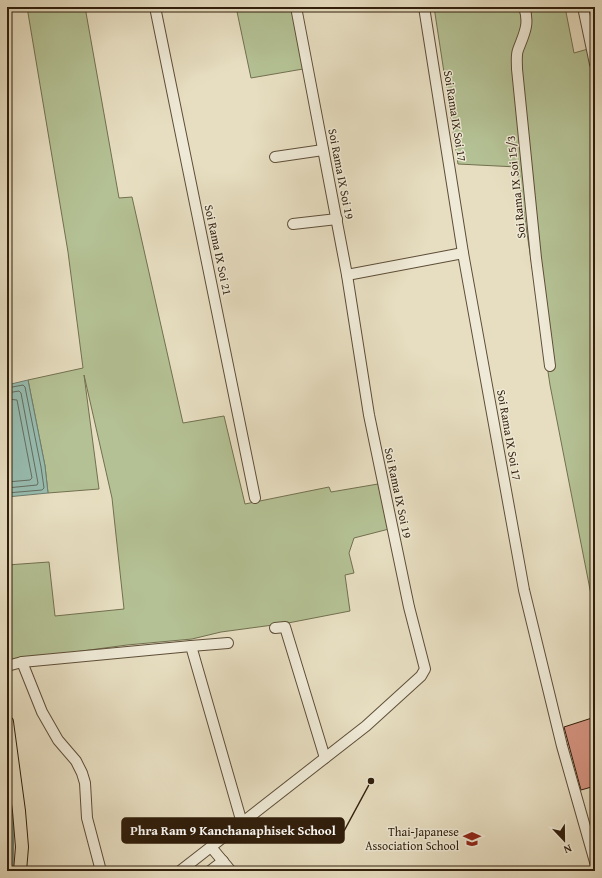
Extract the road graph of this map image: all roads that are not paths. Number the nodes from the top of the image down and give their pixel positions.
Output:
1 (155, 7) edge
2 (296, 7) edge
3 (424, 7) edge
4 (524, 7) edge
5 (583, 7) edge
6 (595, 64) edge
7 (323, 150) junction
8 (275, 158) dead end
9 (337, 218) junction
10 (293, 224) dead end
11 (463, 253) junction
12 (347, 275) junction
13 (550, 366) dead end
14 (255, 498) dead end
15 (275, 628) dead end
16 (228, 643) dead end
17 (191, 646) junction
18 (22, 662) junction
19 (7, 666) edge
20 (7, 722) edge
21 (325, 758) junction
22 (242, 823) junction
23 (211, 847) junction
24 (223, 861) junction
25 (595, 862) edge
26 (20, 871) edge
27 (101, 871) edge
28 (180, 871) edge
29 (210, 871) edge
30 (231, 871) edge

1 - 14 street, Soi Rama IX Soi 21
2 - 7 street, Soi Rama IX Soi 19
3 - 11 street, Soi Rama IX Soi 17
4 - 13 street, Soi Rama IX Soi 15/3
5 - 6 street
7 - 8 street
7 - 9 street, Soi Rama IX Soi 19
9 - 10 street
9 - 12 street, Soi Rama IX Soi 19
11 - 12 street
11 - 25 street, Soi Rama IX Soi 17
12 - 21 street, Soi Rama IX Soi 19
15 - 21 street
16 - 17 street
17 - 18 street
17 - 22 street
18 - 19 street
18 - 27 street
20 - 26 main road
21 - 22 street, Soi Rama IX Soi 19
22 - 23 street, Soi Rama IX Soi 19
23 - 24 street
23 - 28 street, Soi Rama IX Soi 19
24 - 29 street
24 - 30 street

